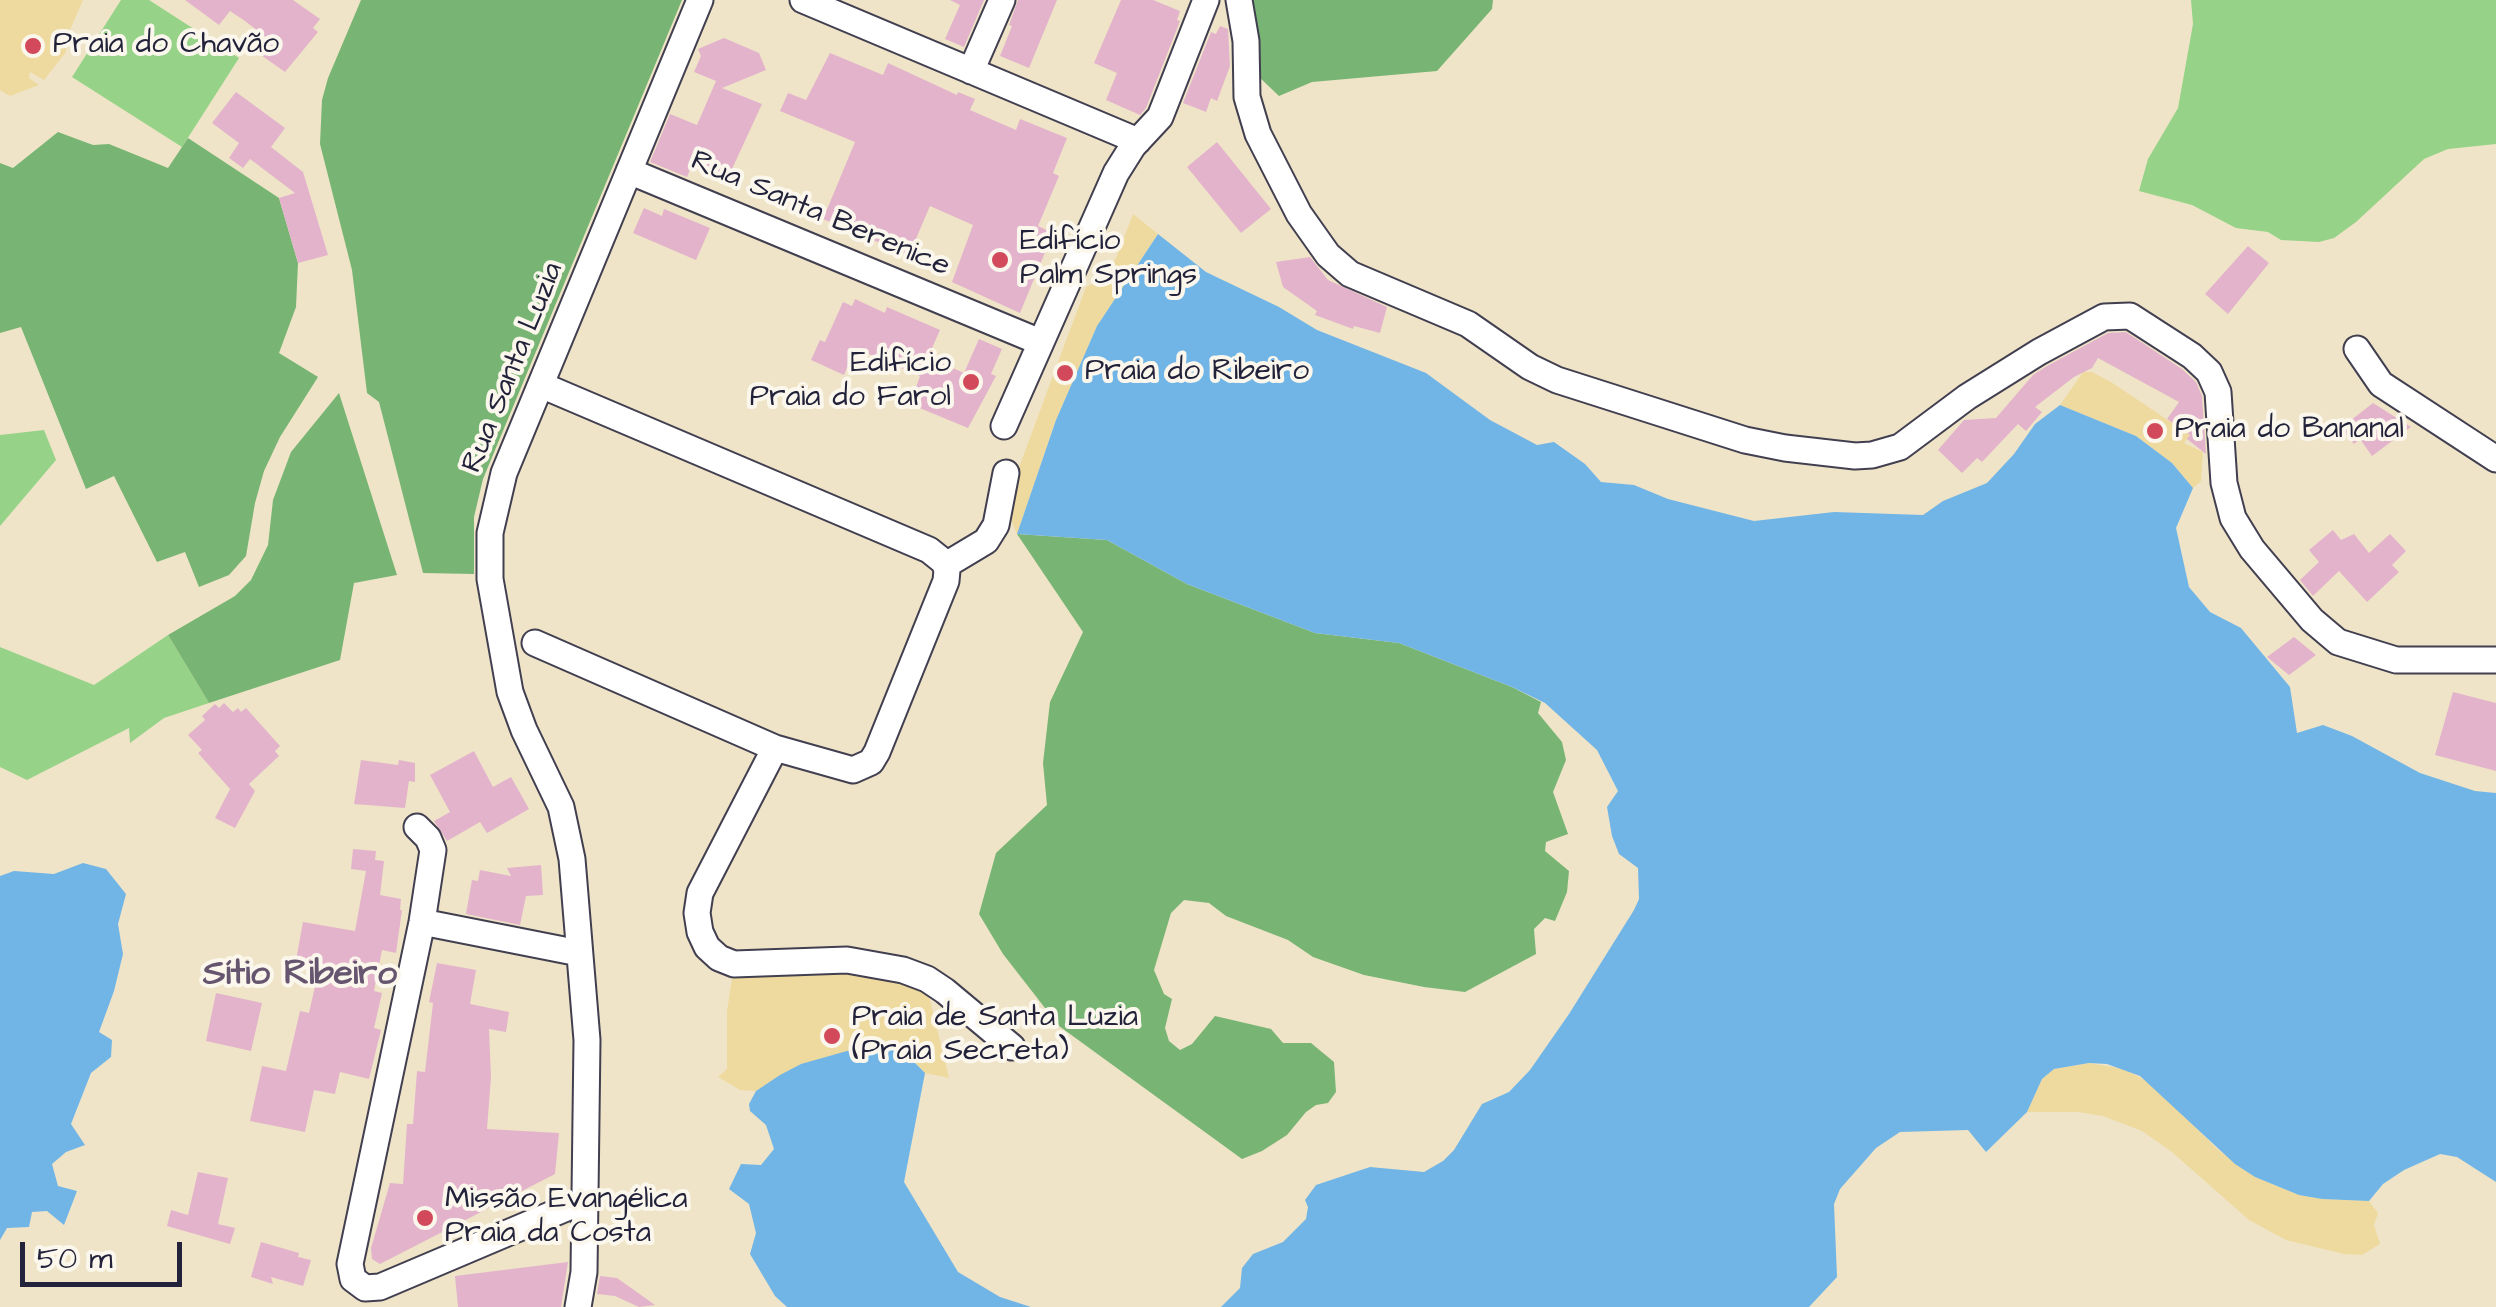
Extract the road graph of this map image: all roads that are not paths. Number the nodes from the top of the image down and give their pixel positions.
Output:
1 (700, 0) edge
2 (803, 0) edge
3 (1002, 0) edge
4 (1206, 0) edge
5 (1239, 0) edge
6 (971, 70) junction
7 (1138, 140) junction
8 (630, 171) junction
9 (1040, 342) junction
10 (2357, 349) dead end
11 (541, 385) junction
12 (1004, 426) dead end
13 (2496, 460) edge
14 (1006, 473) dead end
15 (946, 565) junction
16 (535, 643) dead end
17 (2496, 660) edge
18 (775, 748) junction
19 (417, 827) dead end
20 (422, 922) junction
21 (579, 952) junction
22 (1012, 1047) dead end
23 (583, 1202) junction
24 (578, 1307) edge

1 - 8 street, Rua Santa Luzia
2 - 6 street
3 - 6 street
4 - 7 street
5 - 17 street
6 - 7 street
7 - 9 street
8 - 9 street, Rua Santa Berenice
8 - 11 street, Rua Santa Luzia
9 - 12 street
10 - 13 street
11 - 15 street
11 - 21 street, Rua Santa Luzia
14 - 15 street
15 - 18 street
16 - 18 street
18 - 22 street
19 - 20 street
20 - 21 street
20 - 23 street
21 - 23 street, Rua Santa Luzia
23 - 24 street, Rua Santa Luzia

